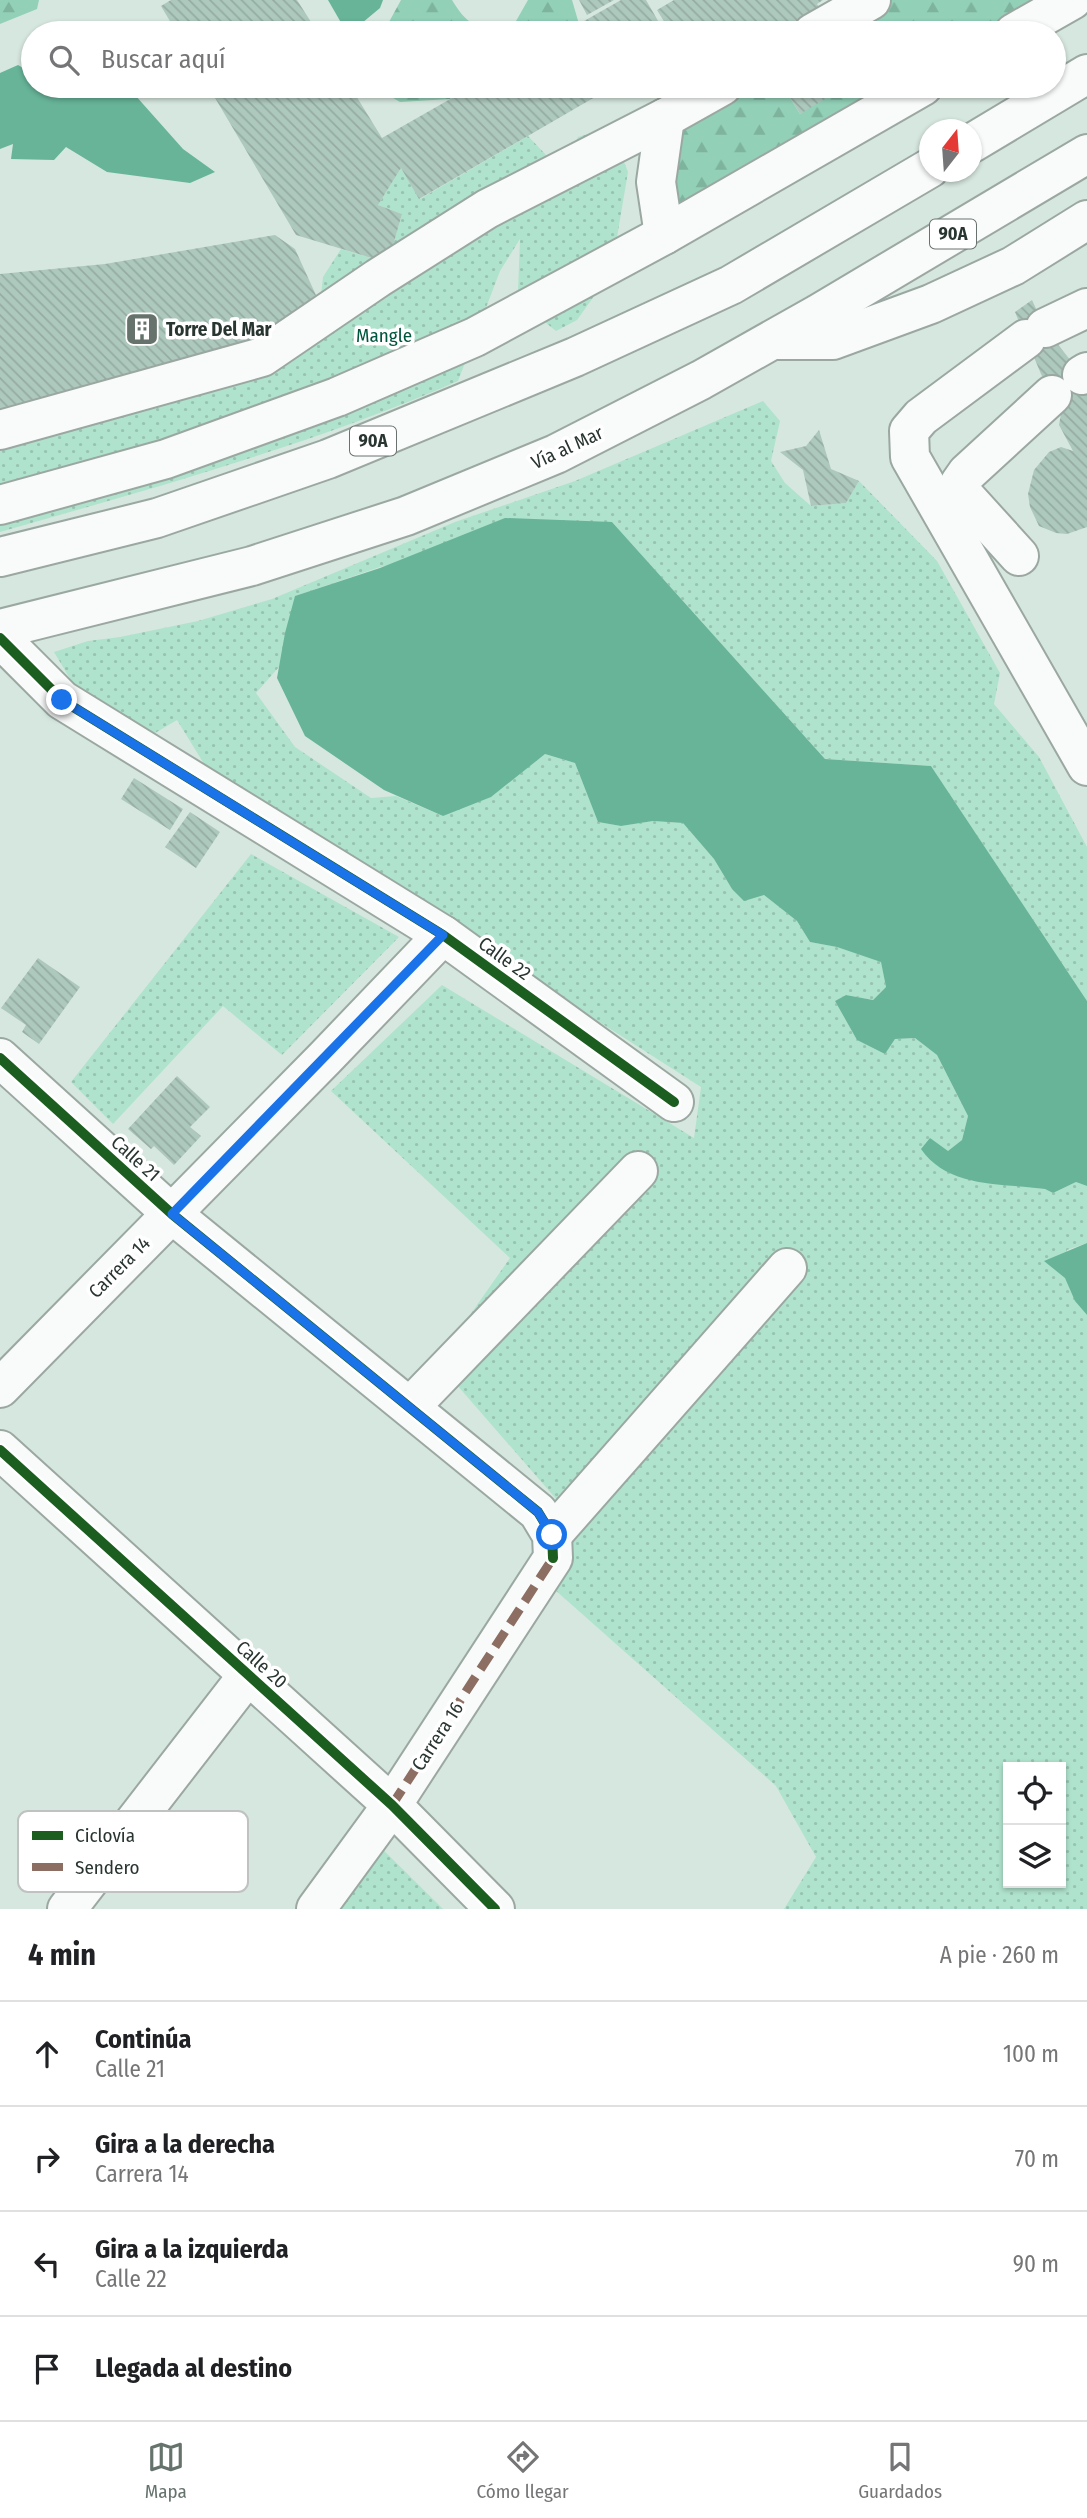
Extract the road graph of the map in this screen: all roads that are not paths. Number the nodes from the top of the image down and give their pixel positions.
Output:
1 (871, 0) edge
2 (1072, 0) edge
3 (834, 21) edge
4 (1035, 21) edge
5 (1087, 74) edge
6 (1066, 86) edge
7 (701, 98) edge
8 (902, 98) edge
9 (1047, 98) edge
10 (665, 118) junction
11 (982, 136) edge
12 (1087, 153) edge
13 (919, 174) edge
14 (1087, 220) edge
15 (664, 235) junction
16 (1087, 308) edge
17 (770, 340) junction
18 (1073, 381) edge
19 (0, 430) edge
20 (0, 505) edge
21 (1019, 556) dead end
22 (0, 557) edge
23 (0, 629) edge
24 (0, 638) edge
25 (1087, 766) edge
26 (443, 935) junction
27 (0, 1058) edge
28 (674, 1102) dead end
29 (638, 1171) dead end
30 (172, 1214) junction
31 (787, 1268) dead end
32 (0, 1388) edge
33 (410, 1407) junction
34 (0, 1450) edge
35 (552, 1547) junction
36 (248, 1675) junction
37 (392, 1805) junction
38 (143, 1811) edge
39 (80, 1892) edge
40 (67, 1909) edge
41 (316, 1909) edge
42 (495, 1909) edge

1 - 3 main road
2 - 4 main road
5 - 6 main road
7 - 10 main road
8 - 15 main road
9 - 11 main road
10 - 15 main road
10 - 19 main road
12 - 17 main road, Vía al Mar / 90A
13 - 22 main road, 90A
14 - 17 main road
15 - 20 main road
16 - 25 main road
17 - 23 main road, Vía al Mar / 90A
18 - 21 main road
24 - 26 main road, Calle 22
26 - 28 main road, Calle 22
26 - 30 main road, Carrera 14
27 - 30 main road, Calle 21
29 - 33 main road
30 - 32 main road, Carrera 14
30 - 33 main road, Calle 21
31 - 35 main road, Carrera 16
33 - 35 main road, Calle 21
34 - 36 main road, Calle 20
35 - 37 main road, Carrera 16
36 - 37 main road, Calle 20
36 - 38 main road
37 - 41 main road, Carrera 16
37 - 42 main road, Calle 20
39 - 40 main road

